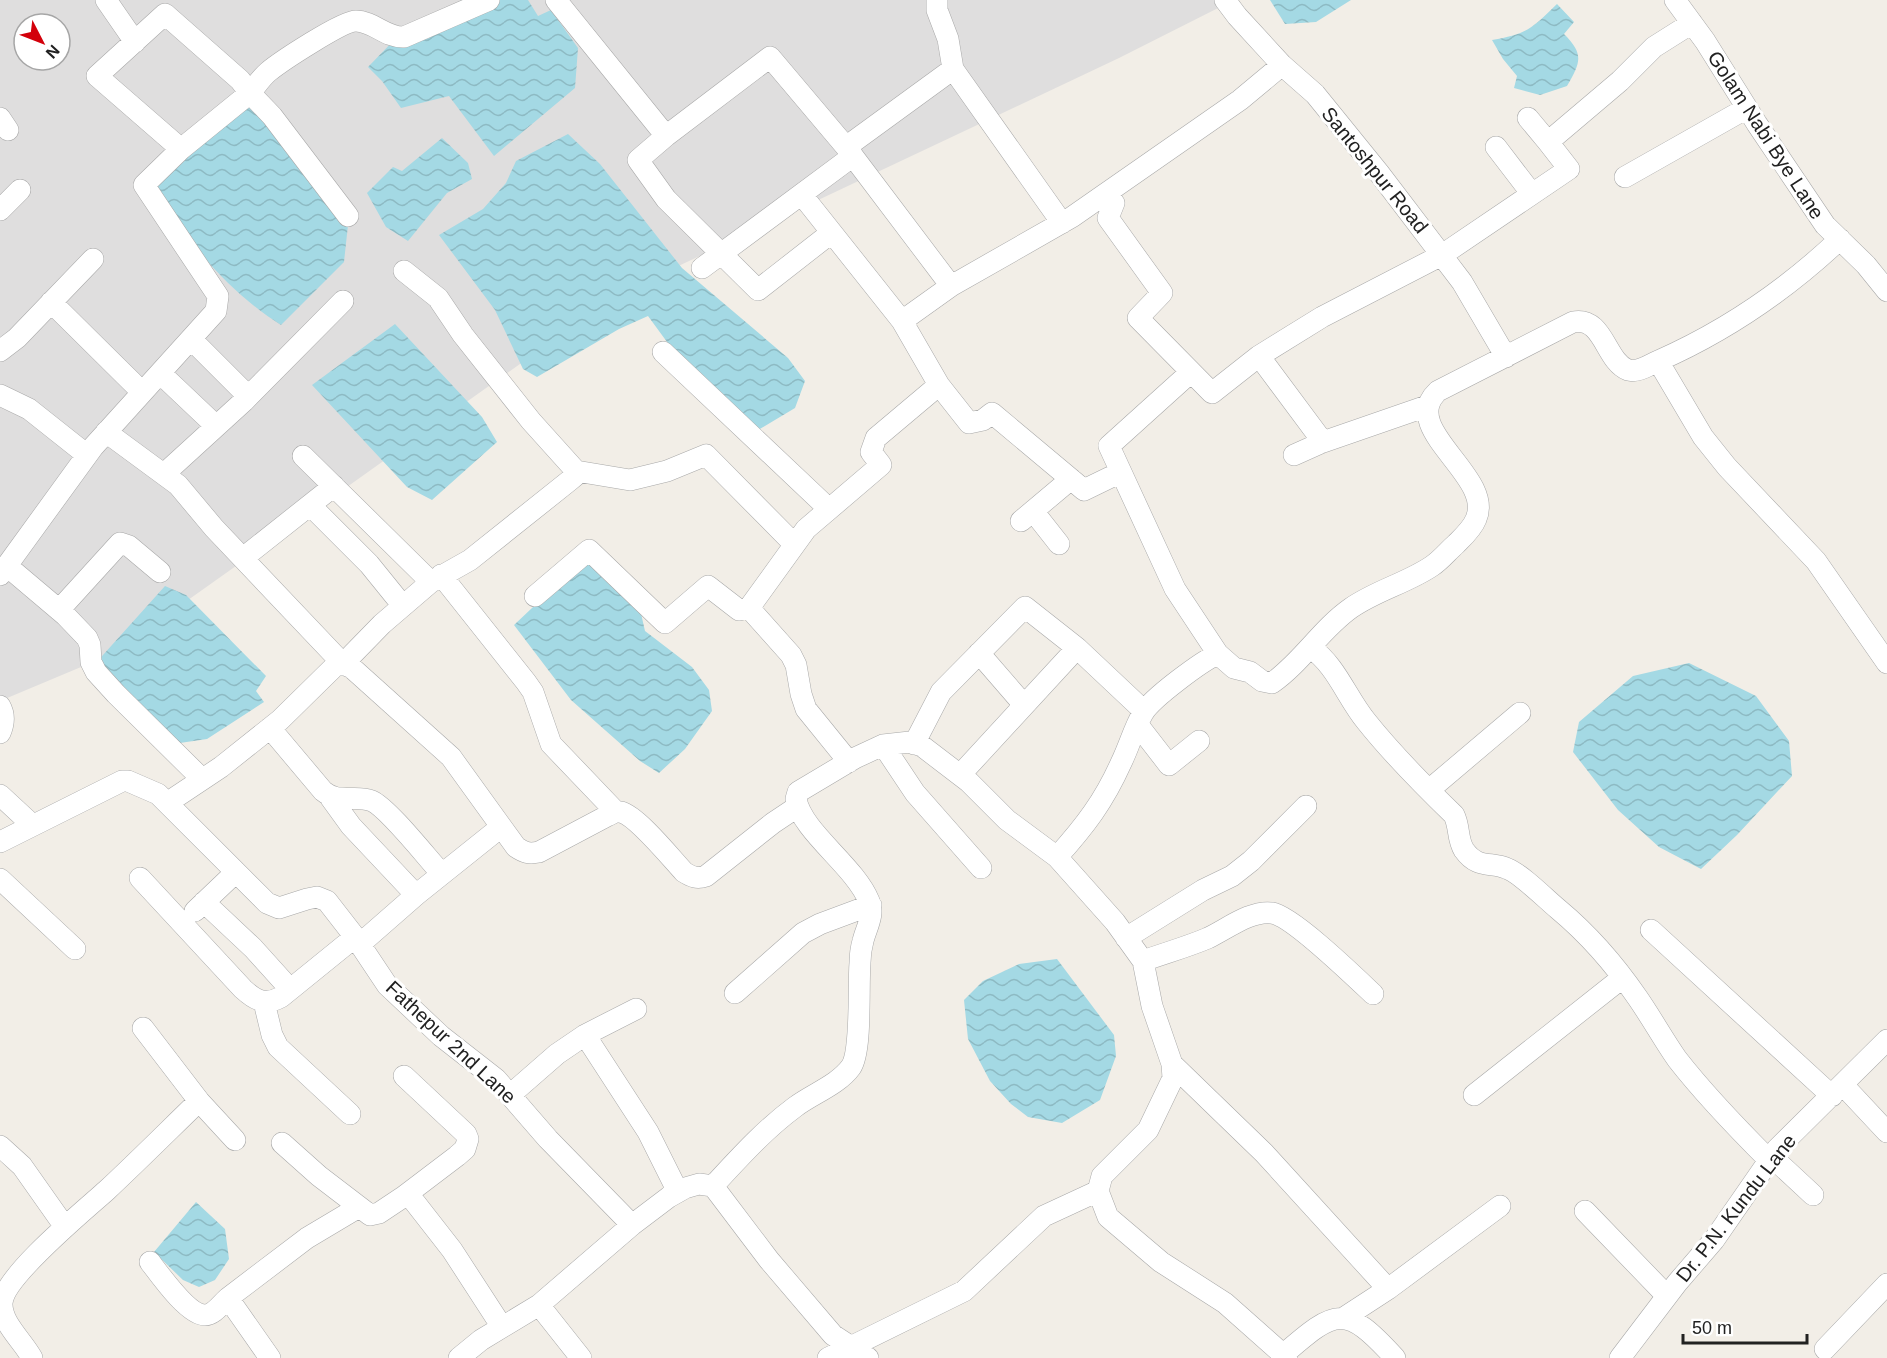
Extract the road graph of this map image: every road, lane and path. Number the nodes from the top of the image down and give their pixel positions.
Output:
1 (106, 0) edge
2 (489, 0) edge
3 (556, 0) edge
4 (937, 0) edge
5 (1225, 0) edge
6 (1679, 2) edge
7 (463, 5) edge
8 (1692, 23) junction
9 (135, 42) junction
10 (1282, 65) junction
11 (953, 69) junction
12 (250, 93) junction
13 (1747, 108) junction
14 (1528, 118) dead end
15 (666, 136) junction
16 (1548, 142) junction
17 (1496, 147) dead end
18 (181, 149) junction
19 (849, 152) junction
20 (1625, 177) dead end
21 (20, 190) dead end
22 (1106, 194) junction
23 (1532, 194) junction
24 (802, 195) junction
25 (0, 210) edge
26 (348, 216) dead end
27 (1062, 223) junction
28 (831, 233) junction
29 (1840, 240) junction
30 (722, 254) junction
31 (1442, 255) junction
32 (93, 259) dead end
33 (702, 268) dead end
34 (404, 271) dead end
35 (951, 286) junction
36 (1887, 291) edge
37 (343, 300) dead end
38 (51, 302) junction
39 (902, 321) junction
40 (191, 339) junction
41 (0, 351) edge
42 (663, 352) dead end
43 (1259, 356) junction
44 (1506, 357) junction
45 (1658, 361) junction
46 (1191, 372) junction
47 (160, 373) junction
48 (939, 385) junction
49 (142, 392) junction
50 (248, 396) junction
51 (3, 401) edge
52 (1427, 406) junction
53 (216, 426) junction
54 (106, 432) junction
55 (1323, 442) junction
56 (1294, 454) dead end
57 (87, 455) junction
58 (303, 456) dead end
59 (576, 471) junction
60 (1121, 472) junction
61 (164, 474) junction
62 (1071, 479) junction
63 (334, 486) junction
64 (310, 505) junction
65 (829, 509) junction
66 (794, 544) junction
67 (1059, 544) dead end
68 (243, 558) junction
69 (4, 571) edge
70 (160, 572) dead end
71 (436, 579) junction
72 (535, 596) dead end
73 (403, 606) junction
74 (749, 608) junction
75 (59, 610) junction
76 (1077, 648) junction
77 (1311, 648) junction
78 (980, 653) junction
79 (1218, 654) junction
80 (1887, 663) edge
81 (343, 664) junction
82 (1024, 705) junction
83 (0, 706) edge
84 (1520, 713) dead end
85 (1141, 718) junction
86 (270, 728) junction
87 (0, 733) edge
88 (1199, 741) dead end
89 (914, 744) junction
90 (883, 745) junction
91 (849, 762) junction
92 (960, 775) junction
93 (202, 779) junction
94 (1428, 790) junction
95 (0, 795) edge
96 (330, 797) junction
97 (167, 803) junction
98 (1306, 806) dead end
99 (797, 807) junction
100 (616, 812) junction
101 (31, 826) junction
102 (501, 826) junction
103 (0, 842) edge
104 (1057, 857) junction
105 (981, 868) dead end
106 (236, 872) junction
107 (442, 874) junction
108 (140, 878) dead end
109 (0, 879) edge
110 (416, 895) junction
111 (204, 902) junction
112 (871, 905) junction
113 (182, 923) junction
114 (1651, 930) dead end
115 (1126, 938) junction
116 (357, 940) junction
117 (75, 949) dead end
118 (1143, 961) junction
119 (1622, 978) junction
120 (290, 989) junction
121 (735, 993) dead end
122 (1373, 994) dead end
123 (264, 1002) junction
124 (636, 1009) dead end
125 (143, 1028) dead end
126 (585, 1035) junction
127 (1887, 1040) edge
128 (1172, 1064) junction
129 (404, 1076) dead end
130 (1837, 1091) junction
131 (510, 1095) junction
132 (1474, 1095) dead end
133 (199, 1101) junction
134 (350, 1114) dead end
135 (1887, 1132) edge
136 (236, 1140) dead end
137 (282, 1143) dead end
138 (0, 1146) edge
139 (1770, 1158) junction
140 (713, 1186) junction
141 (1098, 1191) junction
142 (678, 1192) junction
143 (1813, 1195) dead end
144 (403, 1197) junction
145 (1500, 1206) dead end
146 (359, 1208) junction
147 (1585, 1211) dead end
148 (633, 1225) junction
149 (65, 1227) junction
150 (150, 1262) dead end
151 (1887, 1284) edge
152 (1388, 1289) junction
153 (1667, 1296) junction
154 (228, 1298) junction
155 (539, 1305) junction
156 (1345, 1317) junction
157 (502, 1327) junction
158 (1824, 1349) dead end
159 (859, 1352) edge
160 (1284, 1357) edge
161 (32, 1358) edge
162 (270, 1358) edge
163 (459, 1358) edge
164 (581, 1358) edge
165 (828, 1358) edge
166 (1395, 1358) edge
167 (1620, 1358) edge

1 - 9 street
2 - 7 street
3 - 15 street
4 - 11 street
5 - 10 street, Santoshpur Road
6 - 8 street, Golam Nabi Bye Lane
7 - 12 street
8 - 13 street, Golam Nabi Bye Lane
8 - 16 street
9 - 12 street
9 - 18 street
10 - 22 street
10 - 31 street, Santoshpur Road
11 - 19 street
11 - 27 street
12 - 18 street
12 - 26 street
13 - 20 street
13 - 29 street, Golam Nabi Bye Lane
14 - 16 street
15 - 19 street
15 - 30 street
16 - 23 street
17 - 23 street
18 - 40 street
19 - 24 street
19 - 35 street
21 - 25 street
22 - 27 street
22 - 46 street
23 - 31 street
24 - 28 street
24 - 30 street
27 - 35 street
28 - 30 street
28 - 39 street
29 - 36 street, Golam Nabi Bye Lane
29 - 45 street
30 - 33 street
31 - 43 street
31 - 44 street, Santoshpur Road
32 - 38 street
34 - 59 street
35 - 39 street
37 - 50 street
38 - 41 street
38 - 49 street
39 - 48 street
40 - 47 street
40 - 50 street
42 - 65 street
43 - 46 street
43 - 55 street
44 - 45 street
44 - 52 street
45 - 80 street
46 - 60 street
47 - 49 street
47 - 53 street
48 - 62 street
48 - 65 street
49 - 54 street
50 - 53 street
51 - 57 street
52 - 55 street
52 - 77 street
53 - 61 street
54 - 57 street
54 - 61 street
55 - 56 street
57 - 69 street
58 - 63 street
59 - 66 street
59 - 71 street
60 - 62 street
60 - 79 street
61 - 68 street
62 - 67 street
63 - 64 street
63 - 71 street
64 - 68 street
64 - 73 street
65 - 66 street
66 - 74 street
68 - 81 street
69 - 75 street
70 - 75 street
71 - 73 street
71 - 100 street
72 - 74 street
73 - 81 street
74 - 91 street
75 - 93 street
76 - 78 street
76 - 82 street
76 - 85 street
77 - 79 street
77 - 94 street
78 - 82 street
78 - 89 street
79 - 85 street
81 - 86 street
81 - 102 street
82 - 92 street
83 - 87 street
84 - 94 street
85 - 88 street
85 - 104 street
86 - 93 street
86 - 96 street
89 - 90 street
89 - 92 street
90 - 91 street
90 - 105 street
91 - 99 street
92 - 104 street
93 - 97 street
94 - 119 street
95 - 101 street
96 - 107 street
96 - 110 street
97 - 101 street, Fathepur 2nd Lane
97 - 106 street, Fathepur 2nd Lane
98 - 115 street
99 - 100 street
99 - 112 street
100 - 102 street
101 - 103 street, Fathepur 2nd Lane
102 - 107 street
104 - 115 street
106 - 111 street
106 - 116 street, Fathepur 2nd Lane
107 - 110 street
108 - 113 street
109 - 117 street
110 - 116 street
111 - 113 street
111 - 120 street
112 - 121 street
112 - 140 street
113 - 123 street
114 - 130 street
115 - 118 street
116 - 120 street
116 - 131 street, Fathepur 2nd Lane
118 - 122 street
118 - 128 street
119 - 132 street
119 - 139 street
120 - 123 street
123 - 134 street
124 - 126 street
125 - 133 street
126 - 131 street
126 - 142 street
127 - 130 street, Dr. P.N. Kundu Lane
128 - 141 street
128 - 152 street
129 - 144 street
130 - 135 street
130 - 139 street, Dr. P.N. Kundu Lane
131 - 148 street, Fathepur 2nd Lane
133 - 136 street
133 - 149 street
137 - 146 street
138 - 149 street
139 - 143 street
139 - 153 street, Dr. P.N. Kundu Lane
140 - 142 street
140 - 159 street
141 - 159 street
141 - 160 street
142 - 148 street
144 - 146 street
144 - 157 street
145 - 152 street
146 - 154 street
147 - 153 street
148 - 155 street
149 - 161 street
150 - 154 street
151 - 158 street
152 - 156 street
153 - 167 street, Dr. P.N. Kundu Lane
154 - 162 street
155 - 157 street
155 - 164 street
156 - 160 street
156 - 166 street
157 - 163 street
159 - 165 street

